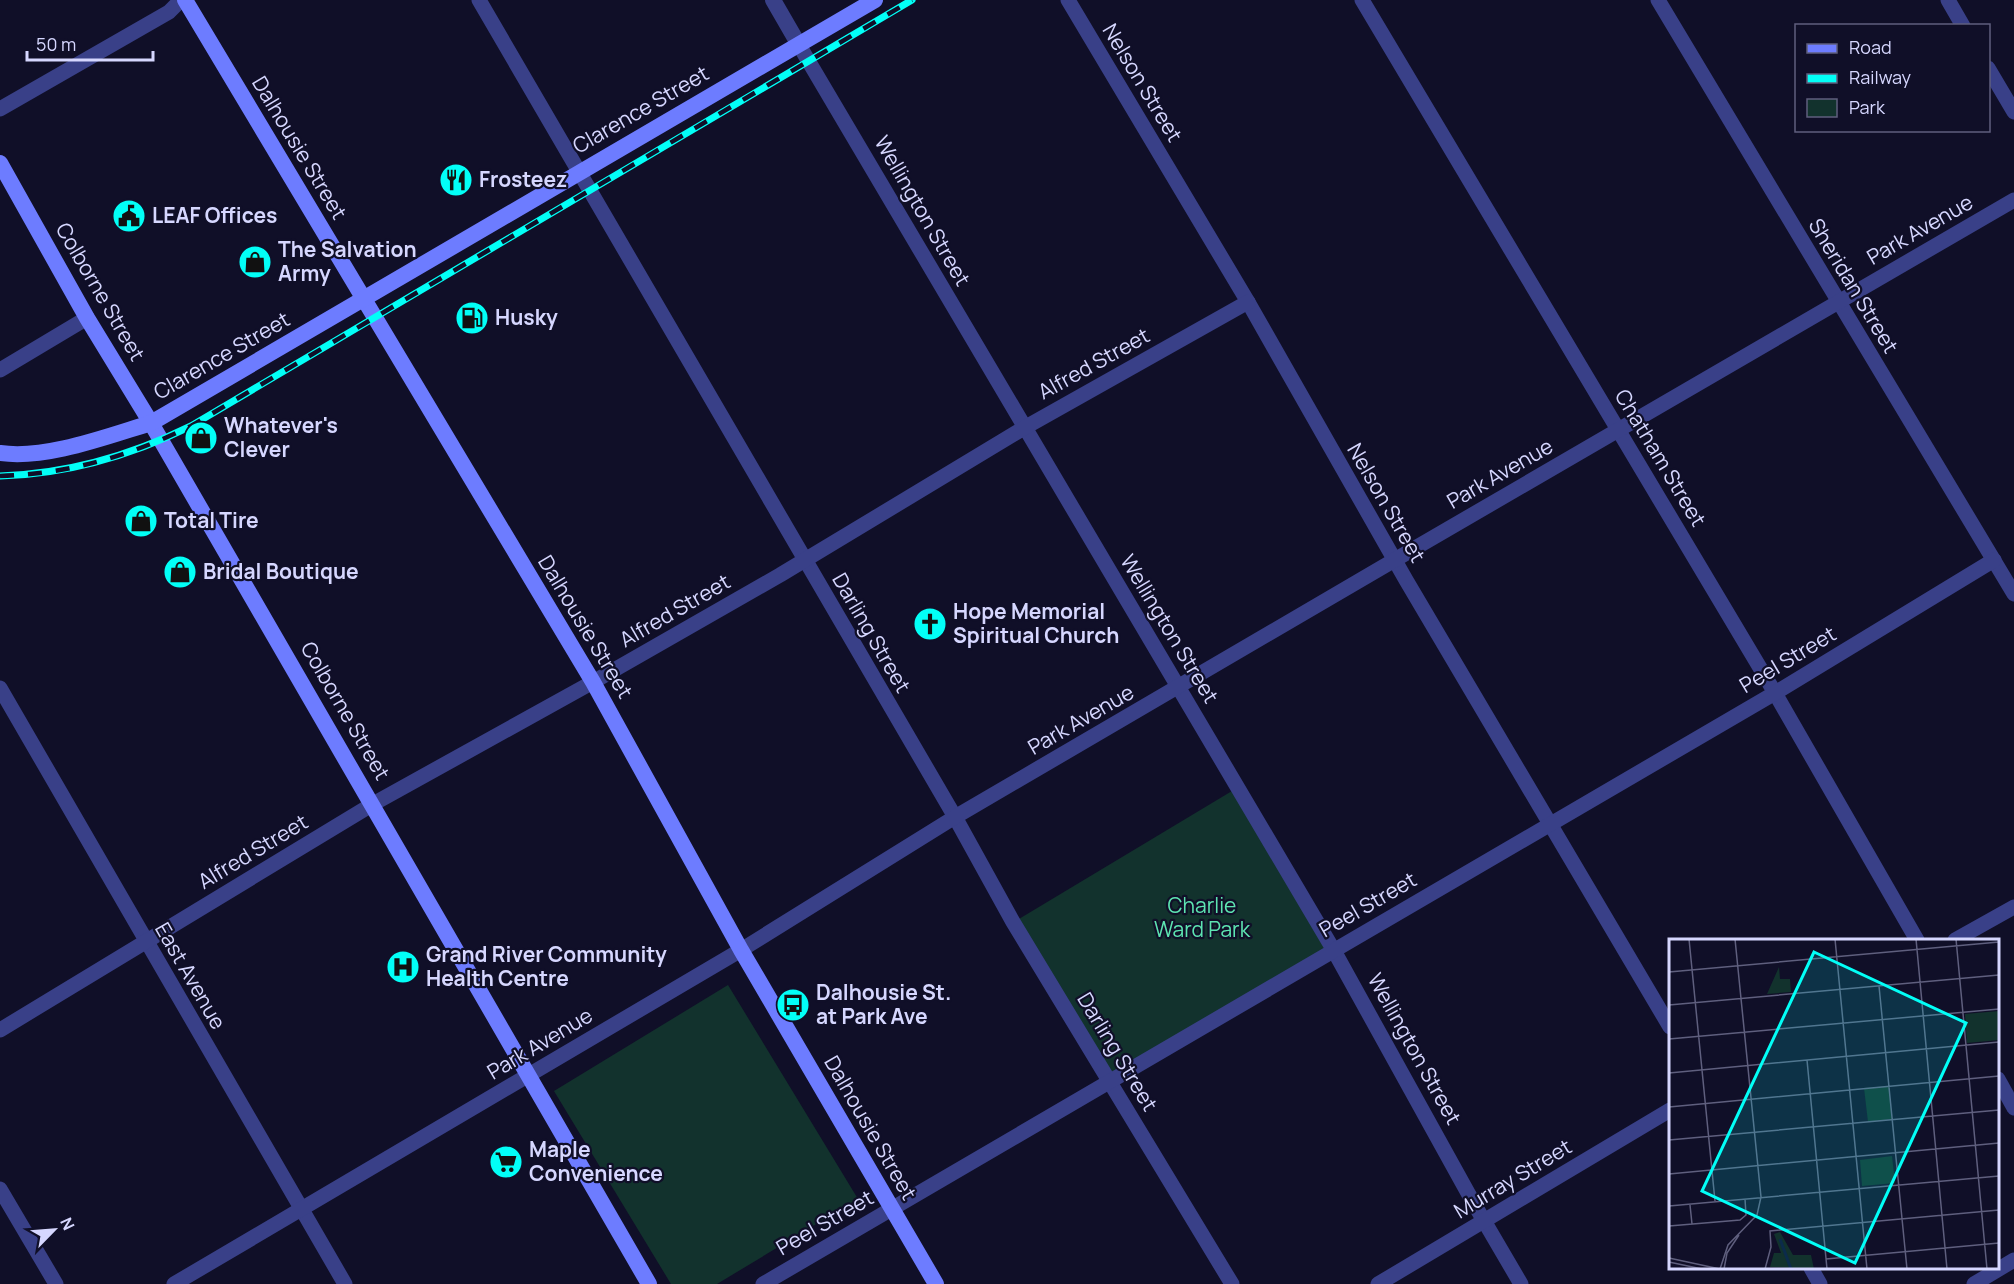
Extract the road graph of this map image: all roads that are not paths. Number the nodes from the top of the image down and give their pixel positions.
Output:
1 (183, 0) edge
2 (479, 0) edge
3 (773, 0) edge
4 (874, 0) edge
5 (1068, 0) edge
6 (1362, 0) edge
7 (1658, 0) edge
8 (1948, 0) edge
9 (1962, 24) edge
10 (799, 45) junction
11 (1990, 70) edge
12 (0, 109) edge
13 (2014, 112) edge
14 (0, 163) edge
15 (580, 173) junction
16 (2014, 200) edge
17 (363, 300) junction
18 (1248, 302) junction
19 (1838, 302) junction
20 (87, 318) junction
21 (0, 370) edge
22 (151, 423) junction
23 (1024, 428) junction
24 (1618, 430) junction
25 (0, 453) edge
26 (1394, 560) junction
27 (1994, 560) junction
28 (805, 561) junction
29 (2014, 594) edge
30 (593, 682) junction
31 (0, 688) edge
32 (1177, 688) junction
33 (1775, 693) junction
34 (373, 804) junction
35 (955, 818) junction
36 (1550, 823) junction
37 (2014, 907) edge
38 (1916, 939) edge
39 (1957, 939) edge
40 (146, 942) junction
41 (741, 950) junction
42 (1333, 950) junction
43 (1669, 1024) edge
44 (0, 1030) edge
45 (529, 1076) junction
46 (1110, 1080) junction
47 (1999, 1081) edge
48 (2014, 1108) edge
49 (1669, 1111) edge
50 (0, 1189) edge
51 (301, 1209) junction
52 (891, 1209) junction
53 (1483, 1221) junction
54 (2014, 1260) edge
55 (1811, 1269) edge
56 (56, 1284) edge
57 (174, 1284) edge
58 (345, 1284) edge
59 (649, 1284) edge
60 (763, 1284) edge
61 (936, 1284) edge
62 (1232, 1284) edge
63 (1378, 1284) edge
64 (1521, 1284) edge
65 (1820, 1284) edge
66 (1974, 1284) edge

1 - 12 street
1 - 17 main road, Dalhousie Street
2 - 15 street, Darling Street
3 - 10 street, Wellington Street
4 - 10 main road, Clarence Street
5 - 18 street, Nelson Street
6 - 24 street, Chatham Street
7 - 19 street, Sheridan Street
8 - 9 street
10 - 15 main road, Clarence Street
10 - 23 street, Wellington Street
11 - 13 street
14 - 20 main road, Colborne Street
15 - 17 main road, Clarence Street
15 - 28 street, Darling Street
16 - 19 street, Park Avenue
17 - 22 main road, Clarence Street
17 - 30 main road, Dalhousie Street
18 - 23 street, Alfred Street
18 - 26 street, Nelson Street
19 - 24 street, Park Avenue
19 - 27 street, Sheridan Street
20 - 21 street
20 - 22 main road, Colborne Street
22 - 25 main road, Clarence Street
22 - 34 main road, Colborne Street
23 - 28 street, Alfred Street
23 - 32 street, Wellington Street
24 - 26 street, Park Avenue
24 - 33 street, Chatham Street
26 - 32 street, Park Avenue
26 - 36 street, Nelson Street
27 - 29 street, Sheridan Street
27 - 33 street, Peel Street
28 - 30 street, Alfred Street
28 - 35 street, Darling Street
30 - 34 street, Alfred Street
30 - 41 main road, Dalhousie Street
31 - 40 street, East Avenue
32 - 35 street, Park Avenue
32 - 42 street, Wellington Street
33 - 36 street, Peel Street
33 - 38 street, Chatham Street
34 - 40 street, Alfred Street
34 - 45 main road, Colborne Street
35 - 41 street, Park Avenue
35 - 46 street, Darling Street
36 - 42 street, Peel Street
36 - 43 street, Nelson Street
37 - 39 street
40 - 44 street, Alfred Street
40 - 51 street, East Avenue
41 - 45 street, Park Avenue
41 - 52 main road, Dalhousie Street
42 - 46 street, Peel Street
42 - 53 street, Wellington Street
45 - 51 street, Park Avenue
45 - 59 main road, Colborne Street
46 - 52 street, Peel Street
46 - 62 street, Darling Street
47 - 48 street
49 - 53 street, Murray Street
50 - 56 street
51 - 57 street, Park Avenue
51 - 58 street, East Avenue
52 - 60 street, Peel Street
52 - 61 main road, Dalhousie Street
53 - 63 street, Murray Street
53 - 64 street, Wellington Street
54 - 66 street
55 - 65 street

